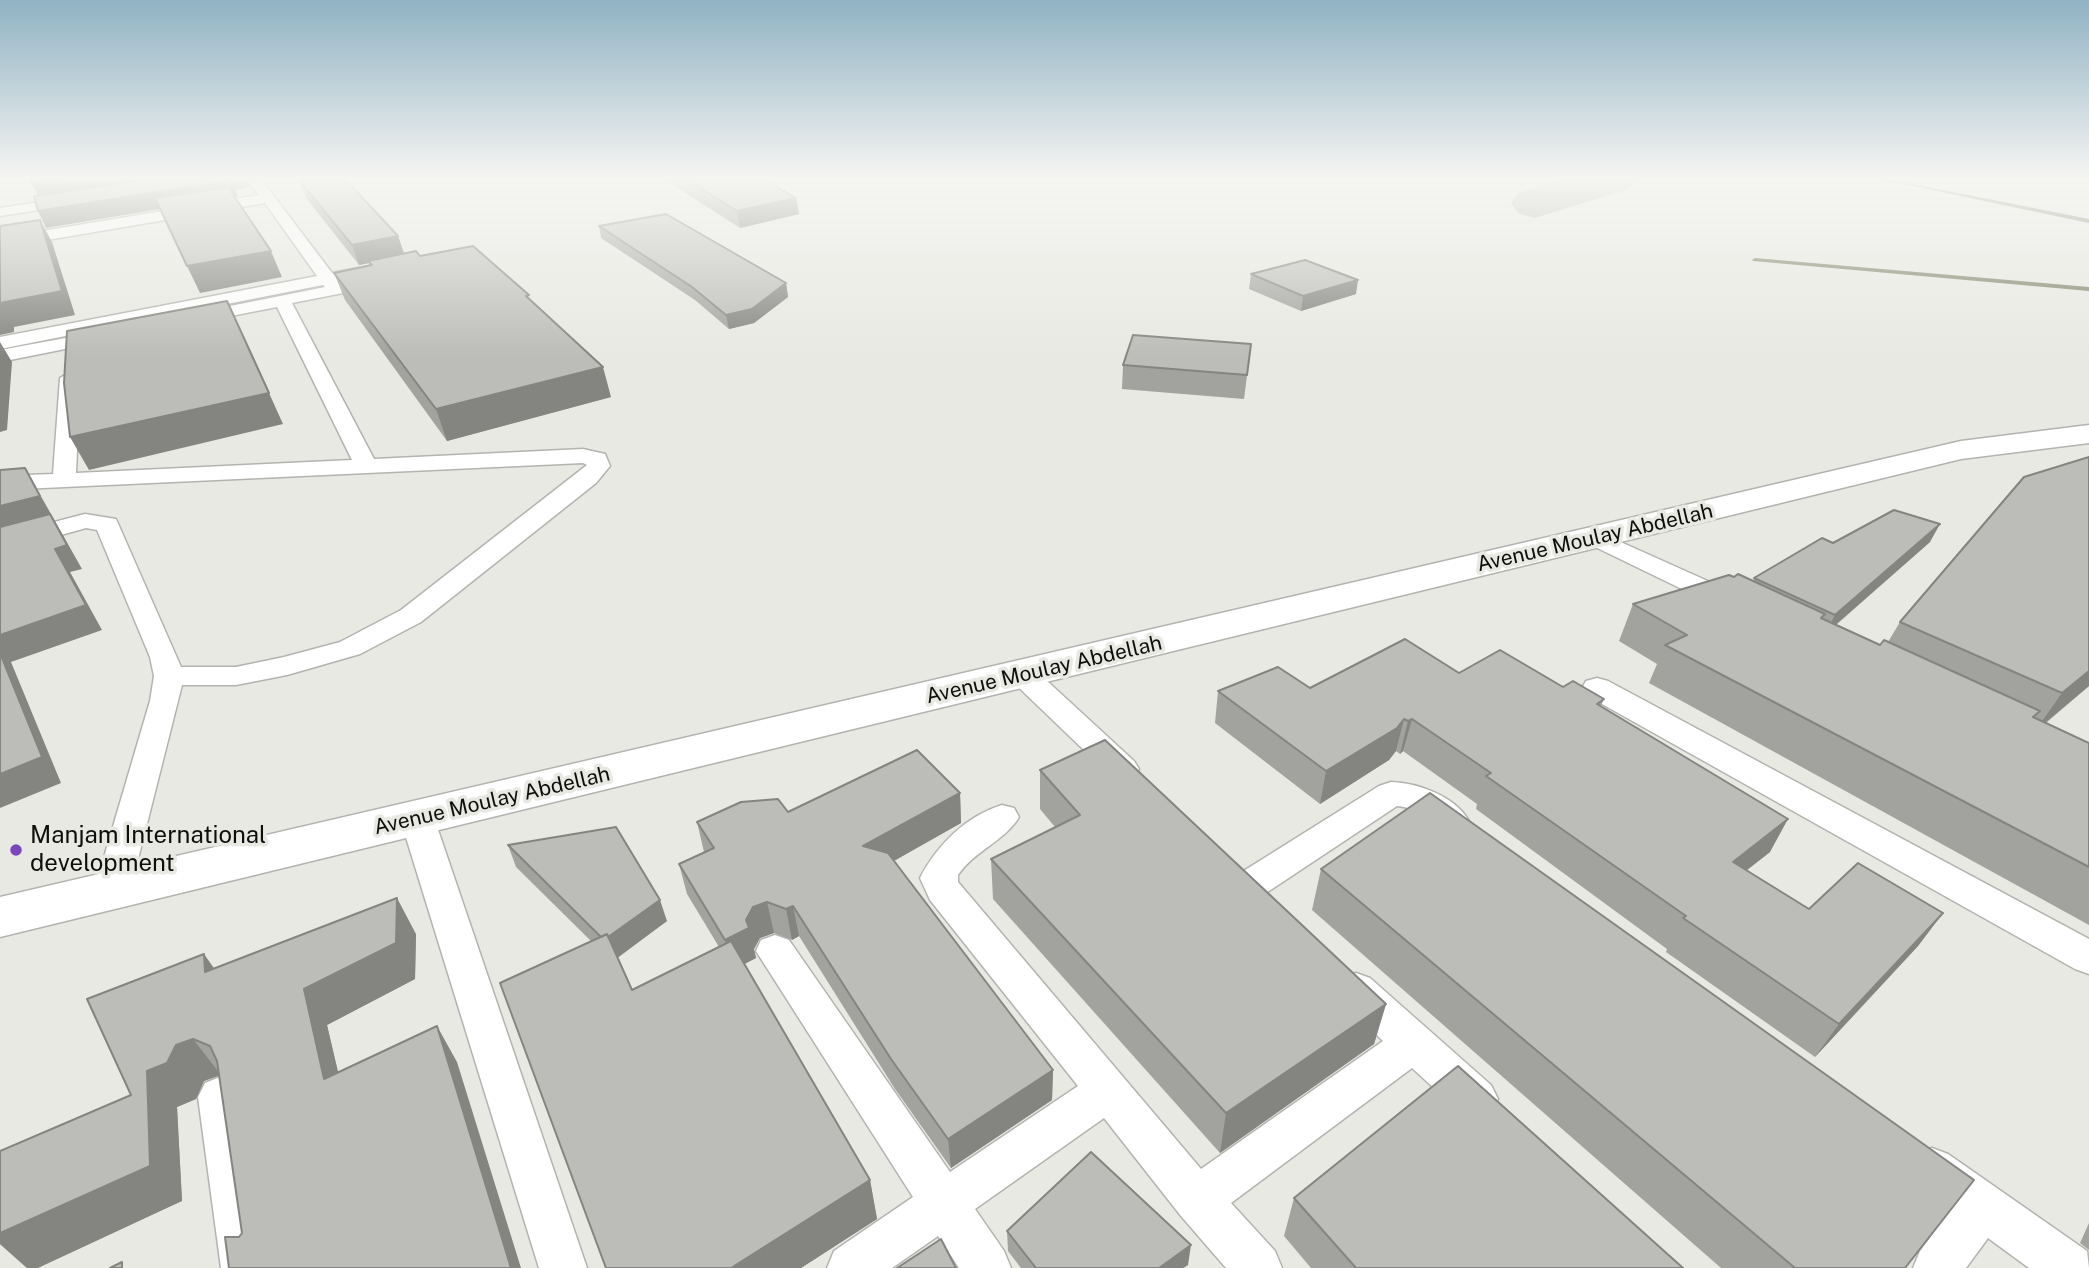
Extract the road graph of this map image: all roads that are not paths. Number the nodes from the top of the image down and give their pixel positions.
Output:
1 (29, 238) edge
2 (297, 238) edge
3 (0, 243) edge
4 (396, 271) edge
5 (331, 284) junction
6 (282, 300) junction
7 (72, 342) junction
8 (0, 343) edge
9 (0, 356) edge
10 (2089, 434) edge
11 (365, 464) junction
12 (64, 480) junction
13 (0, 483) edge
14 (1596, 538) junction
15 (0, 544) edge
16 (1747, 610) edge
17 (1023, 675) junction
18 (169, 676) junction
19 (1597, 688) dead end
20 (1145, 790) edge
21 (1002, 817) dead end
22 (417, 818) junction
23 (1478, 840) edge
24 (112, 891) junction
25 (1276, 914) edge
26 (0, 917) edge
27 (775, 951) dead end
28 (2089, 958) edge
29 (1334, 970) edge
30 (1412, 1044) junction
31 (1108, 1090) junction
32 (220, 1097) edge
33 (1505, 1124) edge
34 (1904, 1149) edge
35 (1197, 1200) junction
36 (944, 1203) junction
37 (1982, 1206) junction
38 (245, 1268) edge
39 (563, 1268) edge
40 (851, 1268) edge
41 (987, 1268) edge
42 (1258, 1268) edge
43 (1937, 1268) edge
44 (2070, 1268) edge

1 - 3 street
2 - 5 street
4 - 5 street
5 - 6 street
5 - 8 street
6 - 7 street
6 - 11 street
7 - 9 street
7 - 12 street
10 - 14 main road, Avenue Moulay Abdellah
11 - 12 street
11 - 18 street
12 - 13 street
14 - 16 street
14 - 17 main road, Avenue Moulay Abdellah
15 - 18 street
17 - 20 street
17 - 22 main road, Avenue Moulay Abdellah
18 - 24 street
19 - 28 street
21 - 31 street
22 - 24 main road, Avenue Moulay Abdellah
22 - 39 street
23 - 25 street
24 - 26 main road, Avenue Moulay Abdellah
27 - 36 street
29 - 30 street
30 - 33 street
30 - 35 street
31 - 35 street
31 - 36 street
32 - 38 street
34 - 37 street
35 - 42 street
36 - 40 street
36 - 41 street
37 - 43 street
37 - 44 street

